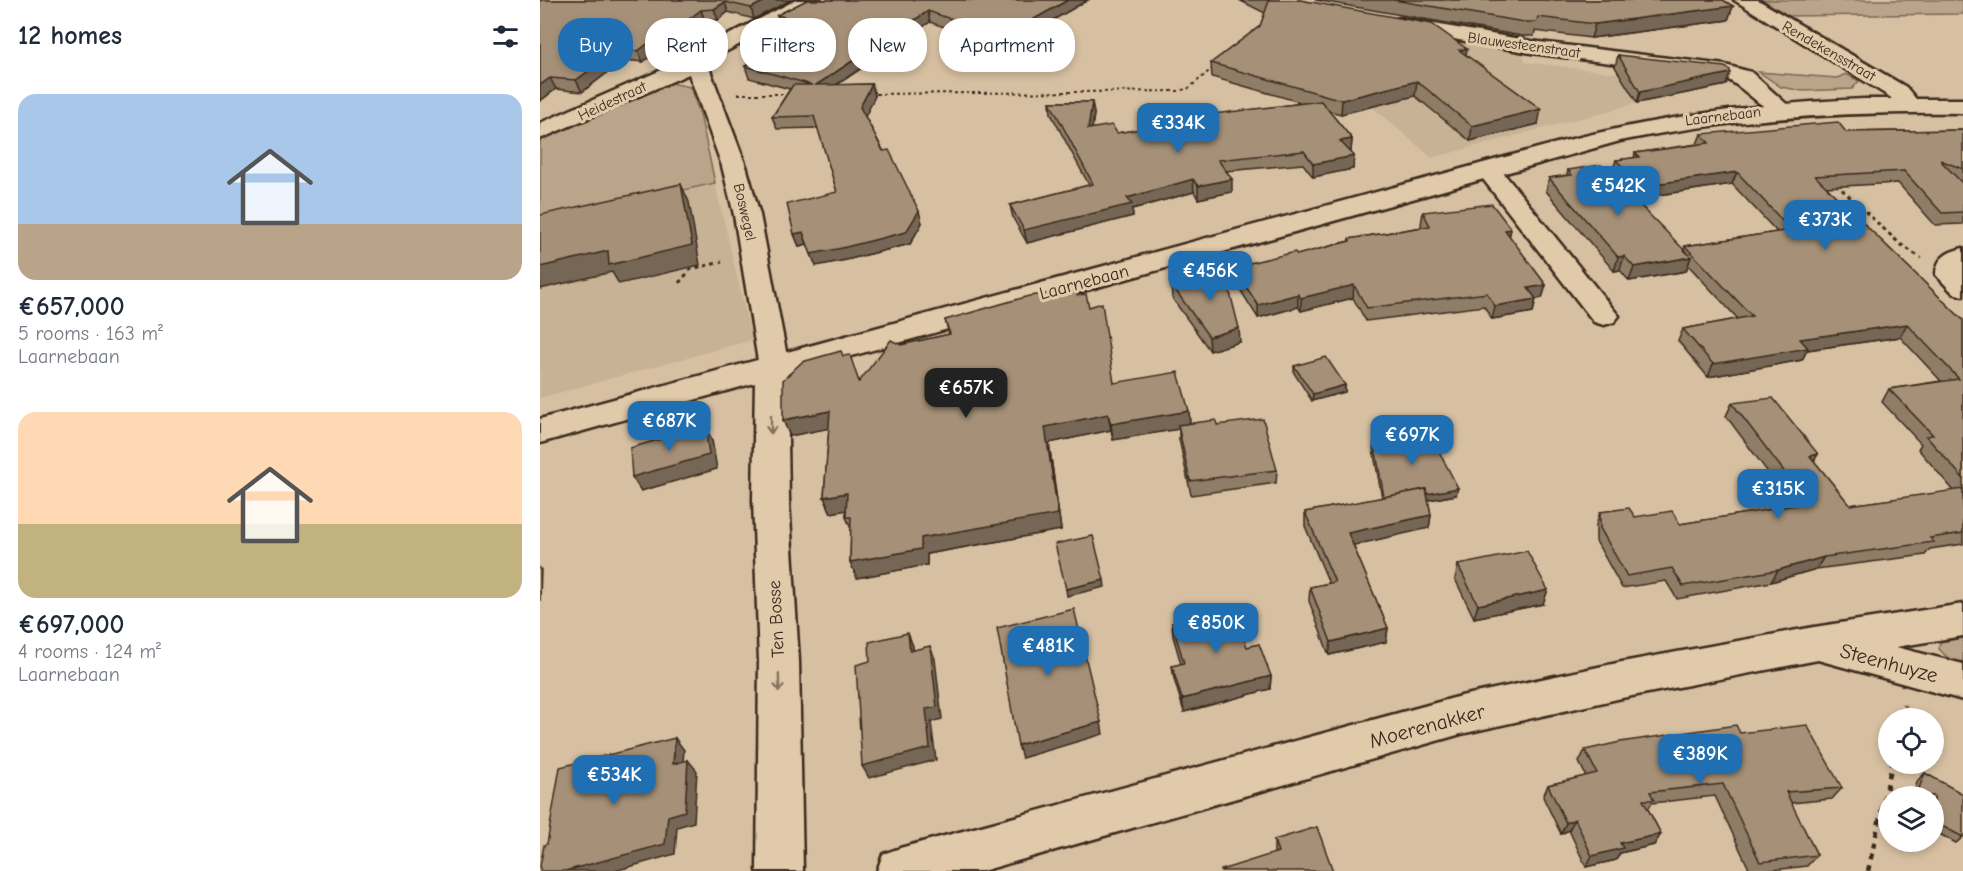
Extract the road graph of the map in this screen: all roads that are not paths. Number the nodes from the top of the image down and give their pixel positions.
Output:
1 (811, 0) edge
2 (1744, 0) edge
3 (1384, 21) edge
4 (728, 42) edge
5 (677, 72) edge
6 (699, 72) edge
7 (1776, 104) junction
8 (1910, 105) junction
9 (1963, 106) edge
10 (540, 132) edge
11 (1488, 170) junction
12 (1604, 316) dead end
13 (774, 367) junction
14 (540, 431) edge
15 (1963, 620) edge
16 (1815, 644) junction
17 (1963, 682) edge
18 (780, 871) edge
19 (900, 871) edge

1 - 4 street, Heidestraat
2 - 8 street, Rendekensstraat
3 - 7 street, Blauwesteenstraat
5 - 10 street, Heidestraat
6 - 13 street, Boswegel
7 - 8 street, Laarnebaan
7 - 11 street, Laarnebaan
8 - 9 street, Laarnebaan
11 - 12 street
11 - 13 street, Laarnebaan
13 - 14 street, Laarnebaan
13 -> 18 street, Ten Bosse
15 - 16 street, Moerenakker
16 - 17 street, Steenhuyze
16 - 19 street, Moerenakker

